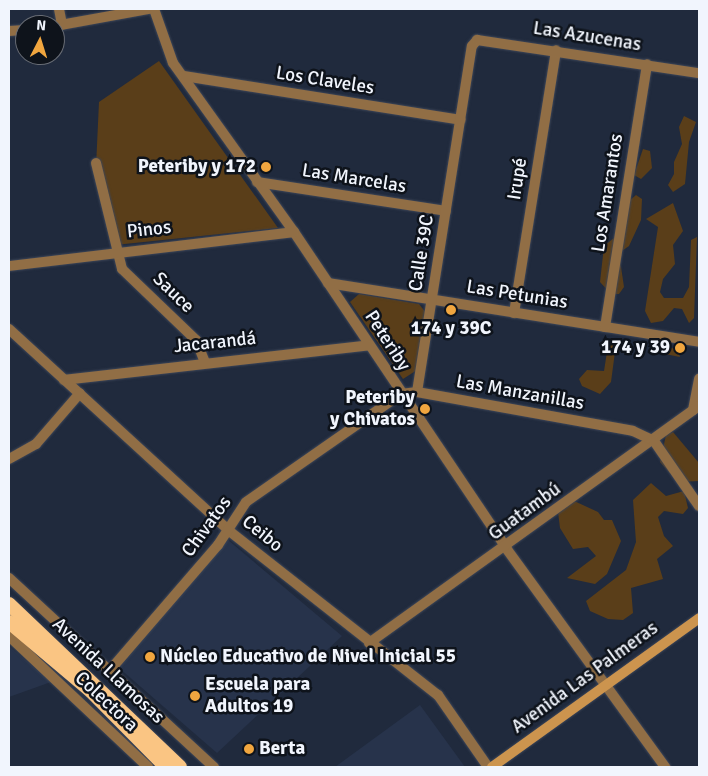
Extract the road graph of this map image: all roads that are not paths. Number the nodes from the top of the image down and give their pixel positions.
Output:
1 (149, 9) edge
2 (154, 9) edge
3 (65, 24) edge
4 (472, 46) joint
5 (556, 50) junction
6 (646, 64) junction
7 (699, 73) edge
8 (184, 76) junction
9 (461, 120) junction
10 (96, 163) dead end
11 (257, 182) junction
12 (446, 211) junction
13 (294, 232) junction
14 (118, 250) junction
15 (9, 266) edge
16 (328, 283) junction
17 (432, 300) junction
18 (514, 313) junction
19 (605, 327) junction
20 (9, 329) edge
21 (699, 342) edge
22 (369, 345) junction
23 (205, 362) junction
24 (699, 379) edge
25 (64, 380) junction
26 (417, 392) junction
27 (80, 393) junction
28 (400, 394) junction
29 (696, 408) edge
30 (654, 441) junction
31 (9, 460) edge
32 (699, 506) edge
33 (228, 530) junction
34 (506, 548) junction
35 (9, 578) edge
36 (9, 604) edge
37 (699, 618) edge
38 (9, 622) edge
39 (16, 638) edge
40 (369, 643) junction
41 (111, 669) junction
42 (606, 685) junction
43 (148, 767) edge
44 (166, 767) edge
45 (180, 767) edge
46 (214, 767) edge
47 (490, 767) edge
48 (665, 767) edge

1 - 3 street
2 - 8 street, Peteriby
4 - 5 street, Las Azucenas
4 - 9 street, Calle 39C
5 - 6 street, Las Azucenas
5 - 18 street, Irupé
6 - 7 street, Las Azucenas
6 - 19 street, Los Amarantos
8 - 9 street, Los Claveles
8 - 11 street, Peteriby
9 - 12 street, Calle 39C
10 - 14 street, Sauce
11 - 12 street, Las Marcelas
11 - 13 street, Peteriby
12 - 17 street, Calle 39C
13 - 14 street, Pinos
13 - 16 street, Peteriby
14 - 15 street, Pinos
14 - 23 street, Sauce
16 - 17 street, Las Petunias
16 - 22 street, Peteriby
17 - 18 street, Las Petunias
17 - 26 street, Calle 39C
18 - 19 street, Las Petunias
19 - 21 street, Las Petunias
20 - 25 street, Ceibo
22 - 23 street, Jacarandá
22 - 28 street, Peteriby
23 - 25 street, Jacarandá
24 - 29 street
25 - 27 street, Ceibo
26 - 28 street, Las Manzanillas
26 - 30 street, Las Manzanillas
27 - 31 street
27 - 33 street, Ceibo
28 - 33 street, Chivatos
28 - 34 street, Peteriby
29 - 30 street, Guatambú
30 - 32 street
30 - 34 street, Guatambú
33 - 40 street, Ceibo
33 - 41 street, Chivatos
34 - 40 street, Guatambú
34 - 42 street, Peteriby
35 - 41 street, Colectora
36 - 45 highway, Avenida Llamosas
37 - 42 main road, Avenida Las Palmeras
38 - 39 highway, Avenida Llamosas
39 - 43 street, Colectora
39 - 44 highway, Avenida Llamosas
40 - 47 street, Ceibo
41 - 46 street, Colectora
42 - 47 main road, Avenida Las Palmeras
42 - 48 street, Peteriby

